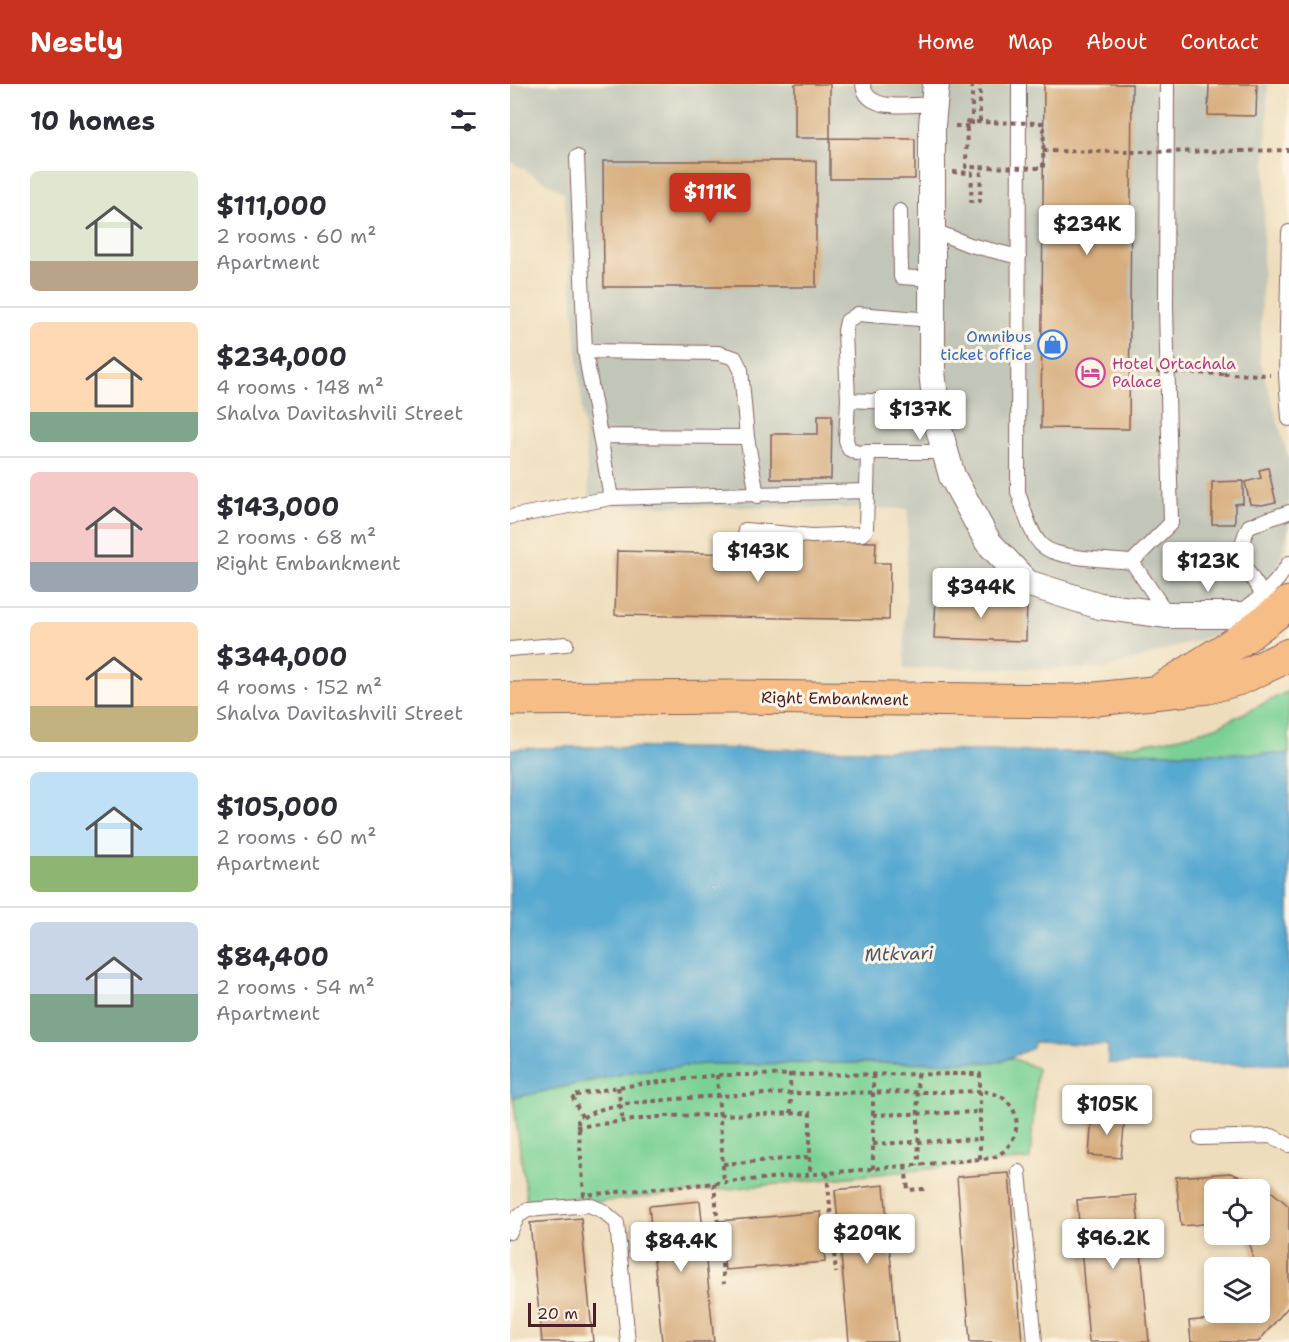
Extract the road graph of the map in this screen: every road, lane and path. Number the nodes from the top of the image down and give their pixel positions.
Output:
1 (863, 84) edge
2 (972, 84) edge
3 (980, 84) edge
4 (1019, 84) edge
5 (1167, 84) edge
6 (934, 104) edge
7 (980, 122) junction
8 (1019, 123) junction
9 (1289, 150) edge
10 (1043, 151) junction
11 (577, 157) dead end
12 (981, 167) junction
13 (1019, 168) junction
14 (955, 172) dead end
15 (900, 211) dead end
16 (932, 230) junction
17 (1289, 232) edge
18 (1289, 246) edge
19 (1018, 257) junction
20 (932, 279) junction
21 (932, 320) junction
22 (585, 351) junction
23 (1129, 371) dead end
24 (1286, 375) junction
25 (848, 400) junction
26 (935, 404) junction
27 (1289, 419) edge
28 (601, 436) junction
29 (747, 437) junction
30 (868, 452) junction
31 (945, 452) junction
32 (866, 491) junction
33 (757, 496) junction
34 (612, 498) junction
35 (1289, 512) edge
36 (510, 517) edge
37 (745, 530) dead end
38 (1132, 562) junction
39 (1289, 563) edge
40 (1276, 605) edge
41 (1175, 615) junction
42 (567, 644) dead end
43 (510, 649) edge
44 (1289, 655) edge
45 (1160, 691) junction
46 (510, 699) edge
47 (873, 1073) junction
48 (790, 1074) junction
49 (917, 1074) junction
50 (717, 1075) junction
51 (618, 1087) junction
52 (980, 1091) junction
53 (918, 1092) junction
54 (873, 1093) junction
55 (790, 1094) junction
56 (719, 1095) junction
57 (621, 1104) junction
58 (980, 1112) junction
59 (791, 1113) junction
60 (918, 1114) junction
61 (720, 1115) junction
62 (873, 1115) junction
63 (582, 1117) junction
64 (622, 1122) junction
65 (576, 1127) junction
66 (1200, 1138) dead end
67 (980, 1139) junction
68 (918, 1142) junction
69 (873, 1144) junction
70 (1289, 1144) edge
71 (810, 1157) junction
72 (980, 1160) junction
73 (723, 1164) junction
74 (919, 1165) junction
75 (905, 1166) junction
76 (873, 1169) junction
77 (1019, 1172) dead end
78 (827, 1173) junction
79 (810, 1174) junction
80 (724, 1182) junction
81 (714, 1183) junction
82 (926, 1189) dead end
83 (510, 1232) edge
84 (836, 1273) dead end
85 (724, 1284) dead end
86 (628, 1342) edge
87 (1035, 1342) edge

1 - 6 lane
2 - 6 path
3 - 7 path
4 - 8 lane
5 - 38 lane
6 - 16 street
7 - 8 path, bridge
7 - 12 path, bridge
8 - 10 path, bridge
8 - 13 lane
9 - 10 path, bridge
10 - 13 path, bridge
11 - 22 lane
12 - 13 path, bridge
12 - 14 path
13 - 19 lane
15 - 20 lane
16 - 19 lane
16 - 20 street
17 - 18 lane
18 - 24 lane
19 - 38 lane
20 - 21 street
21 - 25 lane
21 - 26 street
22 - 28 lane
22 - 29 lane
23 - 24 path, bridge
24 - 27 lane
25 - 26 lane
25 - 30 lane
26 - 31 street
28 - 29 lane
28 - 34 lane
29 - 33 lane
30 - 31 lane
30 - 32 lane
31 - 41 street
32 - 33 lane
32 - 37 lane
33 - 34 lane
34 - 36 lane
35 - 40 lane
38 - 41 lane
39 - 40 lane
40 - 41 street
40 - 45 highway, Right Embankment
42 - 43 lane
44 - 45 highway, Right Embankment
45 - 46 highway, Right Embankment
47 - 48 path
47 - 49 path
47 - 54 path
48 - 50 path
48 - 55 path
49 - 52 path
49 - 53 path
50 - 51 path
50 - 56 path
51 - 57 path
51 - 63 path
52 - 53 path
52 - 58 path
52 - 72 path
53 - 54 path
53 - 60 path
54 - 55 path
54 - 62 path
55 - 56 path
55 - 59 path
56 - 57 path
56 - 61 path
57 - 63 path
57 - 64 path
58 - 60 path
58 - 67 path
59 - 61 path
59 - 71 path
60 - 62 path
60 - 68 path
61 - 64 path
61 - 73 path
62 - 69 path
63 - 65 path
64 - 65 path
65 - 81 path
66 - 70 lane
67 - 68 path
67 - 72 path
68 - 69 path
68 - 74 path
69 - 76 path
71 - 73 path
71 - 79 path
72 - 74 path
73 - 80 path
74 - 75 path
75 - 76 path
75 - 82 path
76 - 78 path
77 - 87 lane
78 - 79 path
78 - 84 path
79 - 80 path
80 - 81 path
81 - 85 path
83 - 86 lane

